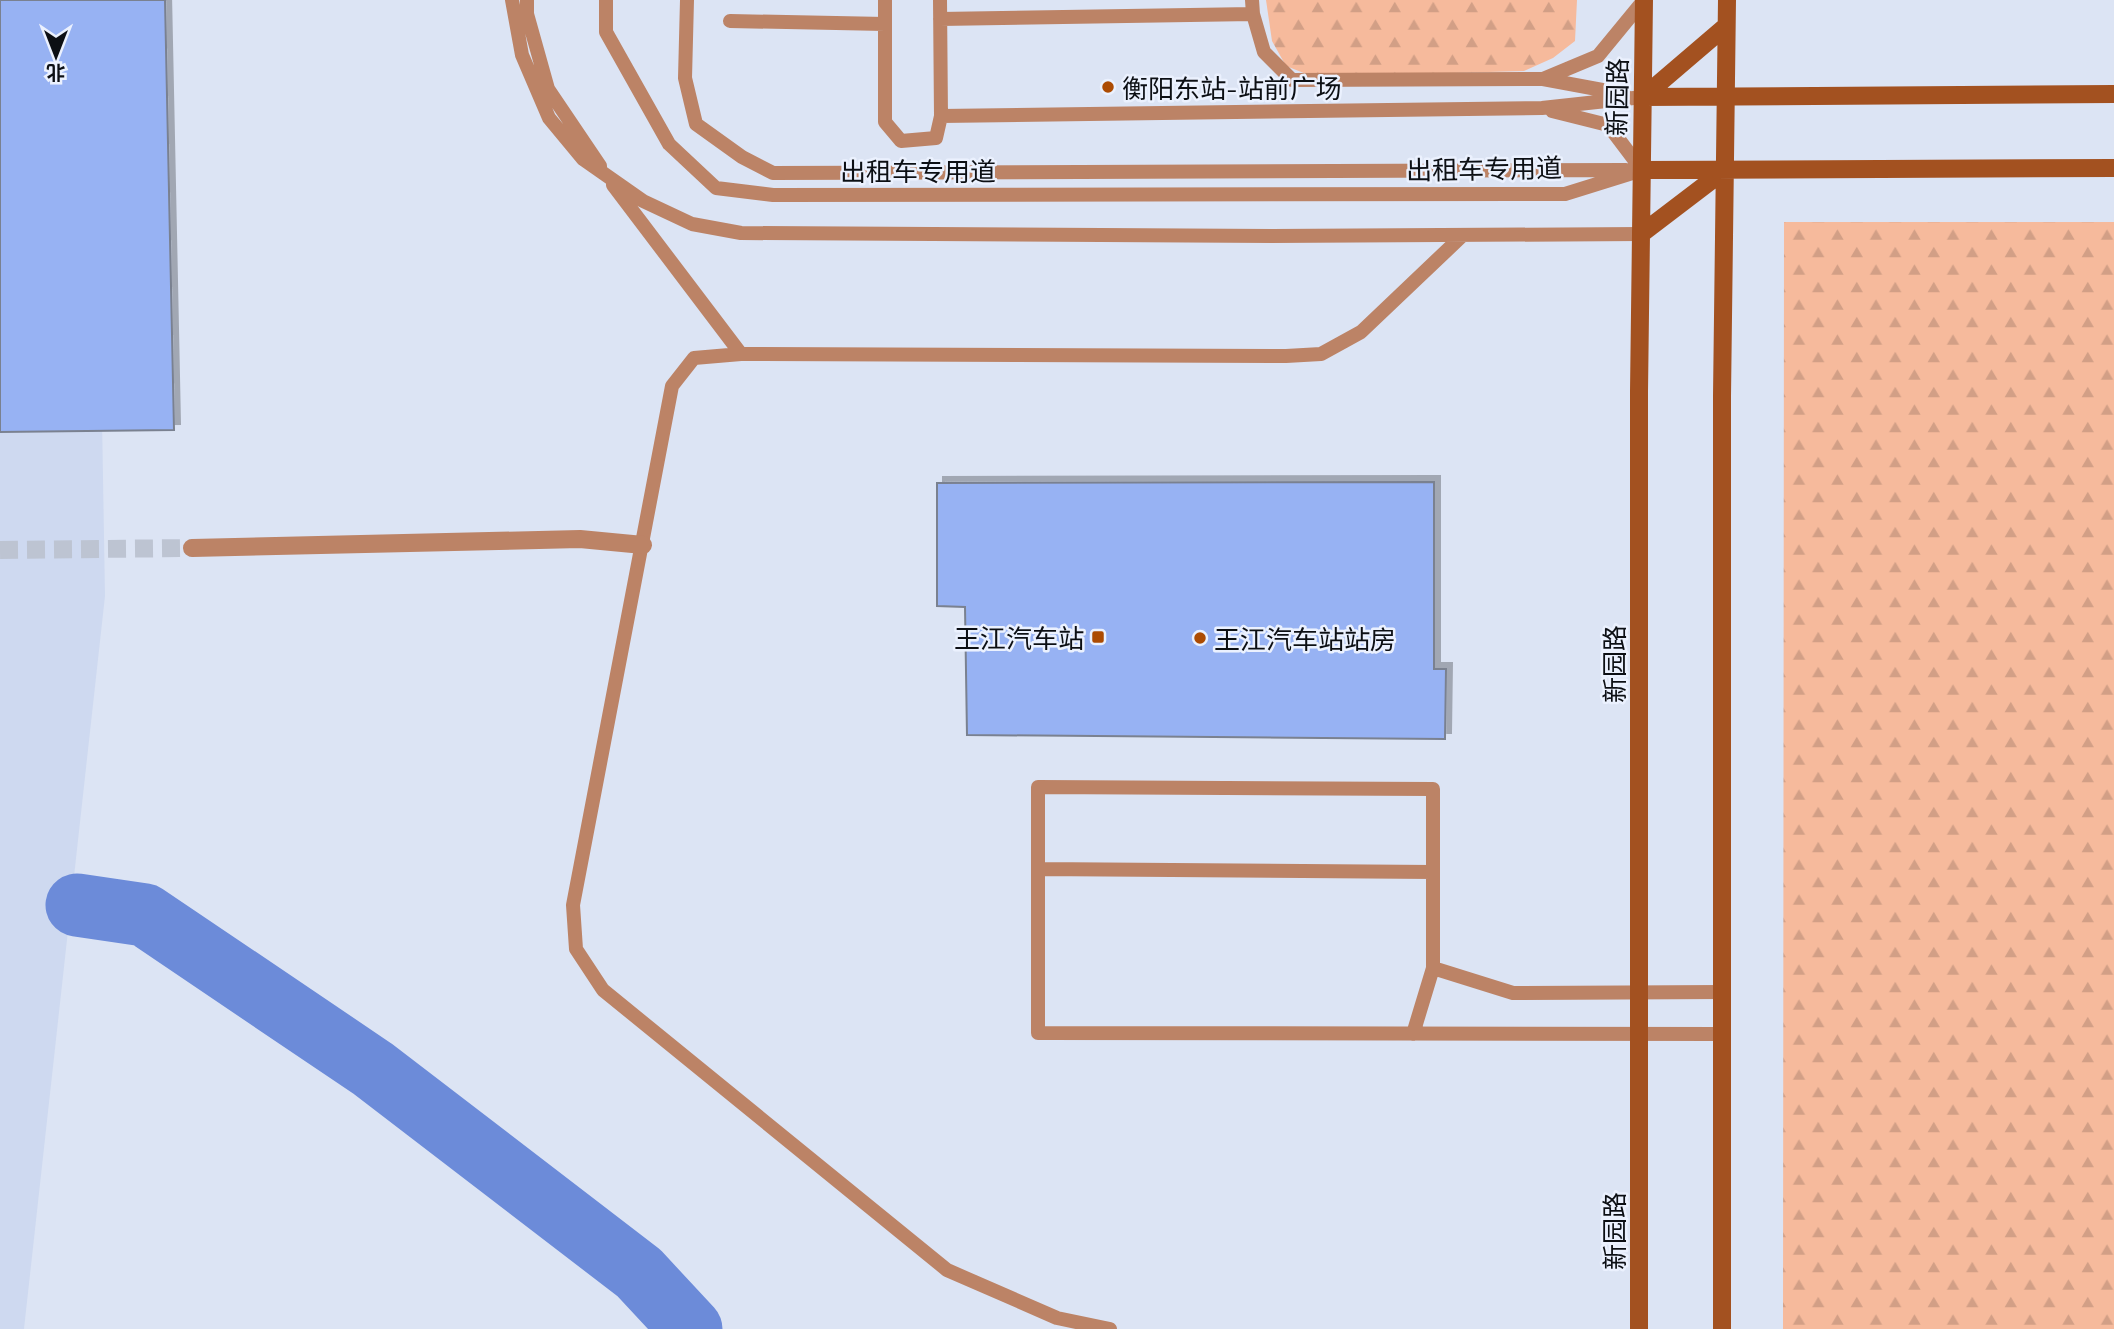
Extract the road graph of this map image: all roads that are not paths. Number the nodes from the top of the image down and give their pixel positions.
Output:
1 (512, 0) edge
2 (527, 0) edge
3 (607, 0) edge
4 (687, 0) edge
5 (885, 0) edge
6 (940, 0) edge
7 (1644, 0) edge
8 (1727, 0) edge
9 (1253, 7) edge
10 (940, 19) junction
11 (730, 22) dead end
12 (885, 24) junction
13 (1726, 26) junction
14 (1543, 79) junction
15 (2114, 94) edge
16 (1643, 97) junction
17 (1726, 97) junction
18 (1542, 108) junction
19 (941, 116) junction
20 (2114, 168) edge
21 (1642, 170) junction
22 (1725, 170) junction
23 (1641, 234) junction
24 (1462, 235) junction
25 (741, 354) junction
26 (643, 545) junction
27 (192, 548) tunnel mouth
28 (1038, 869) junction
29 (1433, 872) junction
30 (1433, 968) junction
31 (1639, 992) junction
32 (1722, 992) junction
33 (1413, 1034) junction
34 (1639, 1034) junction
35 (1722, 1034) junction
36 (1110, 1329) edge
37 (1639, 1329) edge
38 (1722, 1329) edge

1 - 24 lane
2 - 25 lane
3 - 21 lane, 出租车专用道
4 - 21 lane, 出租车专用道
5 - 12 lane
6 - 10 lane
7 - 14 lane
7 - 16 main road, 新园路
8 - 13 main road
9 - 10 lane
9 - 14 lane
10 - 19 lane
11 - 12 lane
12 - 19 lane
13 - 16 main road
13 - 17 main road
14 - 16 lane
15 - 17 main road
16 - 17 main road
16 - 18 lane
16 - 21 main road, 新园路
17 - 22 main road
18 - 19 lane
18 - 21 lane
20 - 22 main road
21 - 22 main road
21 - 23 main road, 新园路
22 - 23 main road
22 - 32 main road
23 - 24 lane
23 - 31 main road, 新园路
24 - 25 lane
25 - 26 lane
26 - 27 street
26 - 36 lane
28 - 29 lane
28 - 29 lane
28 - 33 lane
29 - 30 lane
30 - 31 lane
30 - 33 lane
31 - 32 lane
31 - 34 main road, 新园路
32 - 35 main road
33 - 34 lane
34 - 35 lane
34 - 37 main road, 新园路
35 - 38 main road

